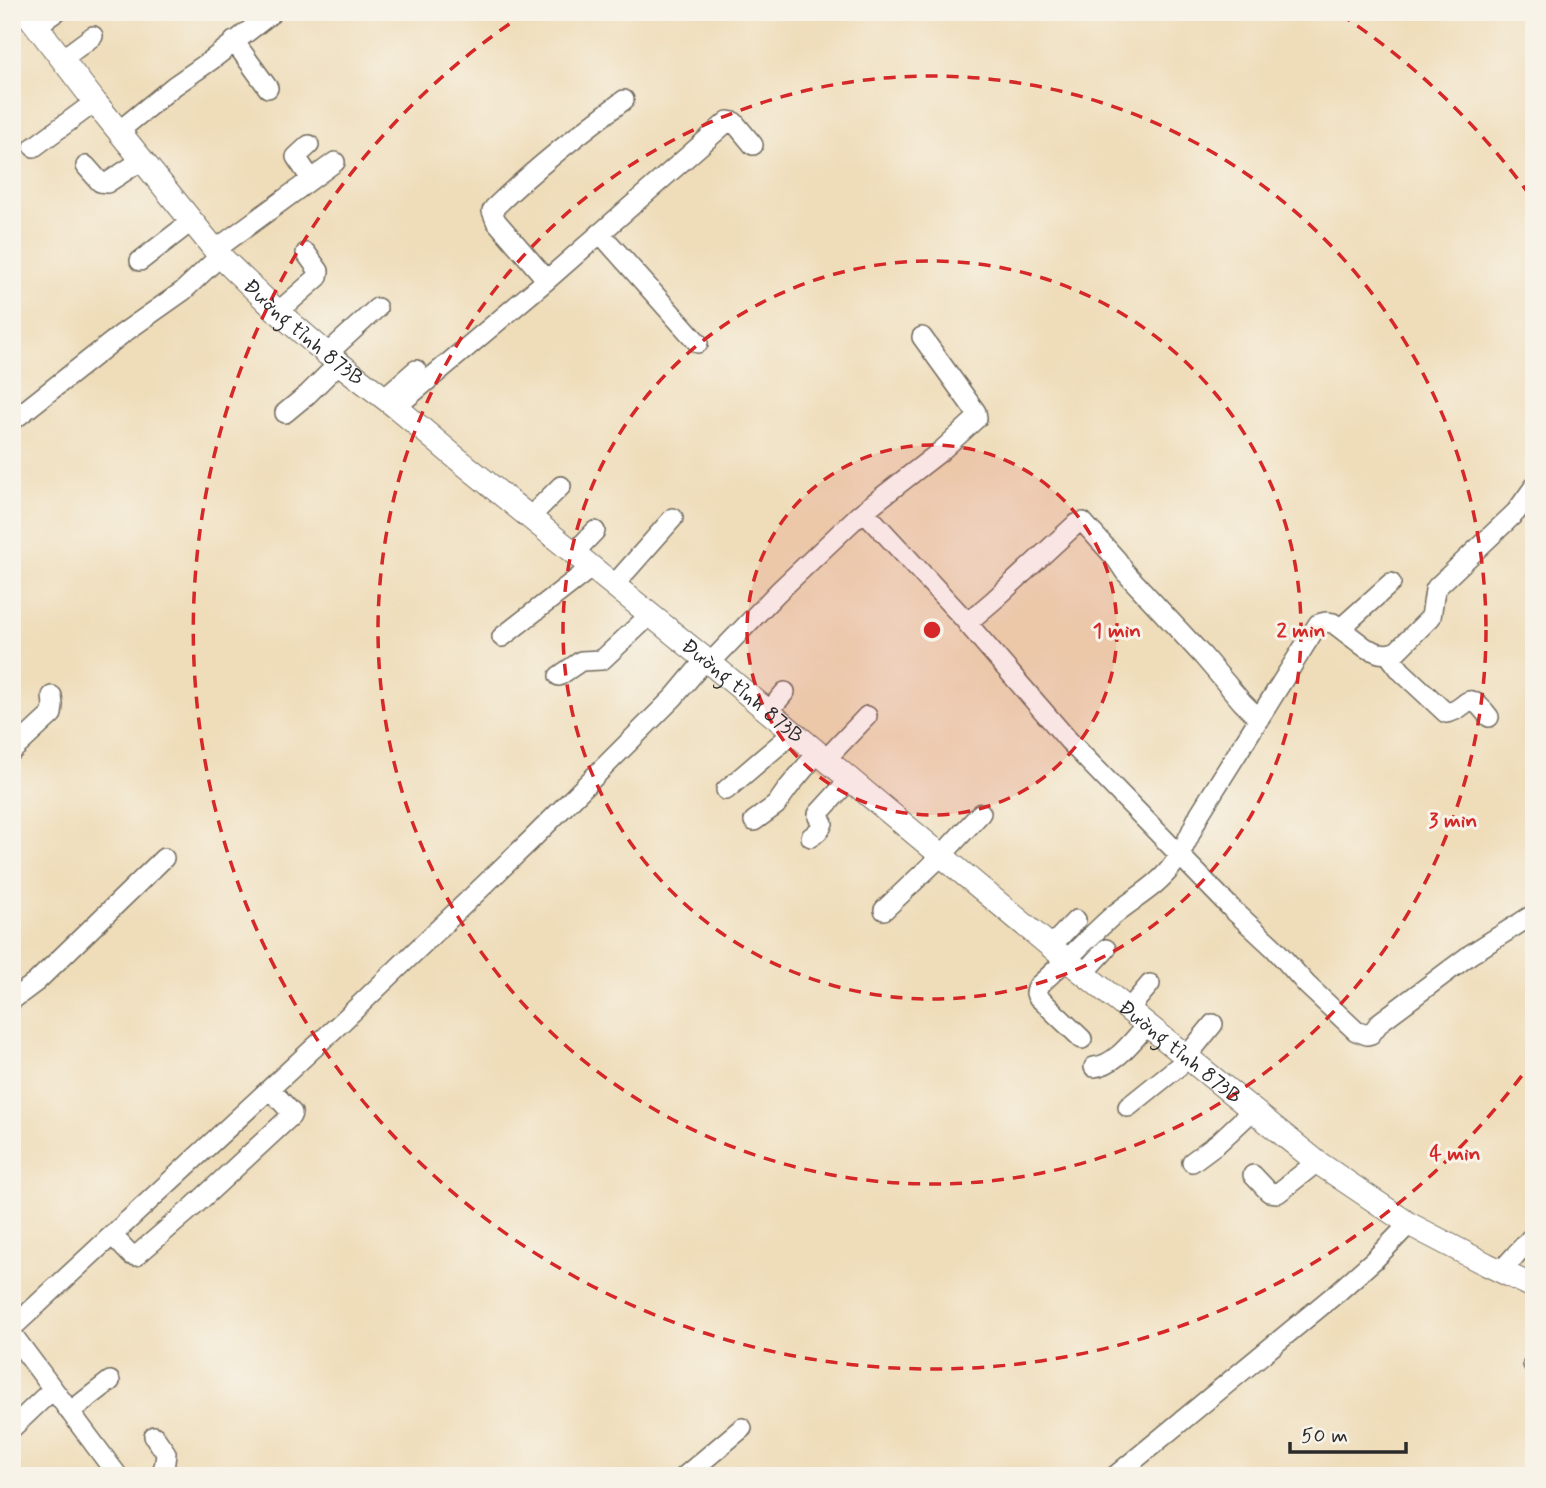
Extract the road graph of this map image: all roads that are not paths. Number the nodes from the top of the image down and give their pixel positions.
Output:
1 (56, 12) edge
2 (273, 12) edge
3 (30, 17) edge
4 (12, 20) edge
5 (93, 36) dead end
6 (234, 41) junction
7 (62, 59) junction
8 (268, 88) dead end
9 (624, 100) dead end
10 (95, 102) junction
11 (118, 131) junction
12 (309, 145) dead end
13 (752, 145) dead end
14 (34, 147) dead end
15 (142, 160) junction
16 (335, 162) dead end
17 (86, 166) dead end
18 (311, 179) junction
19 (191, 221) junction
20 (600, 233) junction
21 (306, 253) dead end
22 (213, 259) junction
23 (140, 261) dead end
24 (547, 280) junction
25 (377, 308) dead end
26 (278, 312) junction
27 (922, 337) dead end
28 (698, 343) dead end
29 (333, 359) junction
30 (416, 369) dead end
31 (390, 402) junction
32 (285, 413) dead end
33 (12, 421) edge
34 (561, 486) dead end
35 (1534, 487) edge
36 (864, 511) junction
37 (530, 517) junction
38 (673, 518) dead end
39 (595, 531) dead end
40 (583, 561) junction
41 (1391, 583) dead end
42 (614, 585) junction
43 (650, 615) junction
44 (967, 622) junction
45 (1341, 628) junction
46 (502, 637) dead end
47 (1388, 654) junction
48 (702, 667) junction
49 (559, 676) dead end
50 (785, 692) dead end
51 (52, 696) dead end
52 (769, 711) junction
53 (867, 716) dead end
54 (1489, 717) dead end
55 (1259, 719) junction
56 (794, 732) junction
57 (12, 751) edge
58 (822, 755) junction
59 (850, 779) junction
60 (726, 790) dead end
61 (981, 813) dead end
62 (754, 821) dead end
63 (811, 837) dead end
64 (1180, 854) junction
65 (942, 855) junction
66 (164, 858) dead end
67 (884, 910) dead end
68 (1534, 915) edge
69 (1076, 920) dead end
70 (1105, 949) dead end
71 (1068, 960) junction
72 (1150, 984) dead end
73 (12, 1000) edge
74 (1129, 1009) junction
75 (1213, 1024) dead end
76 (1147, 1025) junction
77 (1082, 1039) dead end
78 (1188, 1057) junction
79 (1094, 1067) dead end
80 (270, 1089) junction
81 (1128, 1107) dead end
82 (1253, 1110) junction
83 (1192, 1162) dead end
84 (1317, 1162) junction
85 (1253, 1175) dead end
86 (1409, 1224) junction
87 (113, 1236) junction
88 (1534, 1237) edge
89 (1500, 1272) junction
90 (1534, 1287) edge
91 (12, 1328) edge
92 (12, 1334) edge
93 (110, 1381) dead end
94 (53, 1389) junction
95 (70, 1412) junction
96 (12, 1428) edge
97 (742, 1428) dead end
98 (154, 1436) dead end
99 (118, 1476) edge
100 (158, 1476) edge
101 (685, 1476) edge
102 (1115, 1476) edge

1 - 3 street
2 - 6 street
3 - 4 street
3 - 7 main road, Đường tỉnh 873B
5 - 7 street
6 - 8 street
6 - 11 street
7 - 10 main road, Đường tỉnh 873B
9 - 24 street
10 - 11 main road, Đường tỉnh 873B
10 - 14 street
11 - 15 main road, Đường tỉnh 873B
12 - 18 street
13 - 20 street
15 - 17 street
15 - 19 main road, Đường tỉnh 873B
16 - 18 street
18 - 22 street
19 - 22 main road, Đường tỉnh 873B
19 - 23 street
20 - 24 street
20 - 28 street
21 - 26 street
22 - 26 main road, Đường tỉnh 873B
22 - 33 street
24 - 31 street
25 - 29 street
26 - 29 main road, Đường tỉnh 873B
27 - 36 street
29 - 31 main road, Đường tỉnh 873B
29 - 32 street
30 - 31 street
31 - 37 main road, Đường tỉnh 873B
34 - 37 street
35 - 47 street
36 - 44 street
36 - 48 street
37 - 40 main road, Đường tỉnh 873B
38 - 42 street
39 - 40 street
40 - 42 main road, Đường tỉnh 873B
40 - 46 street
41 - 45 street
42 - 43 main road, Đường tỉnh 873B
43 - 48 main road, Đường tỉnh 873B
43 - 49 street
44 - 55 street
44 - 64 street
45 - 47 street
45 - 55 street
47 - 54 street
48 - 52 main road, Đường tỉnh 873B
48 - 80 street
50 - 52 street
51 - 57 street
52 - 56 main road, Đường tỉnh 873B
53 - 58 street
55 - 64 street
56 - 58 main road, Đường tỉnh 873B
56 - 60 street
58 - 59 main road, Đường tỉnh 873B
58 - 62 street
59 - 63 street
59 - 65 main road, Đường tỉnh 873B
61 - 65 street
64 - 68 street
64 - 71 street
65 - 67 street
65 - 71 main road, Đường tỉnh 873B
66 - 73 street
69 - 71 street
70 - 71 street
71 - 74 main road, Đường tỉnh 873B
71 - 77 street
72 - 74 street
74 - 76 main road, Đường tỉnh 873B
75 - 78 street
76 - 78 main road, Đường tỉnh 873B
76 - 79 street
78 - 81 street
78 - 82 main road, Đường tỉnh 873B
80 - 87 street
80 - 87 street
82 - 83 street
82 - 84 main road, Đường tỉnh 873B
84 - 85 street
84 - 86 main road, Đường tỉnh 873B
86 - 89 main road, Đường tỉnh 873B
86 - 102 street
87 - 91 street
88 - 89 street
89 - 90 main road, Đường tỉnh 873B
92 - 94 street
93 - 95 street
94 - 95 street
94 - 96 street
95 - 99 street
97 - 101 street
98 - 100 street

